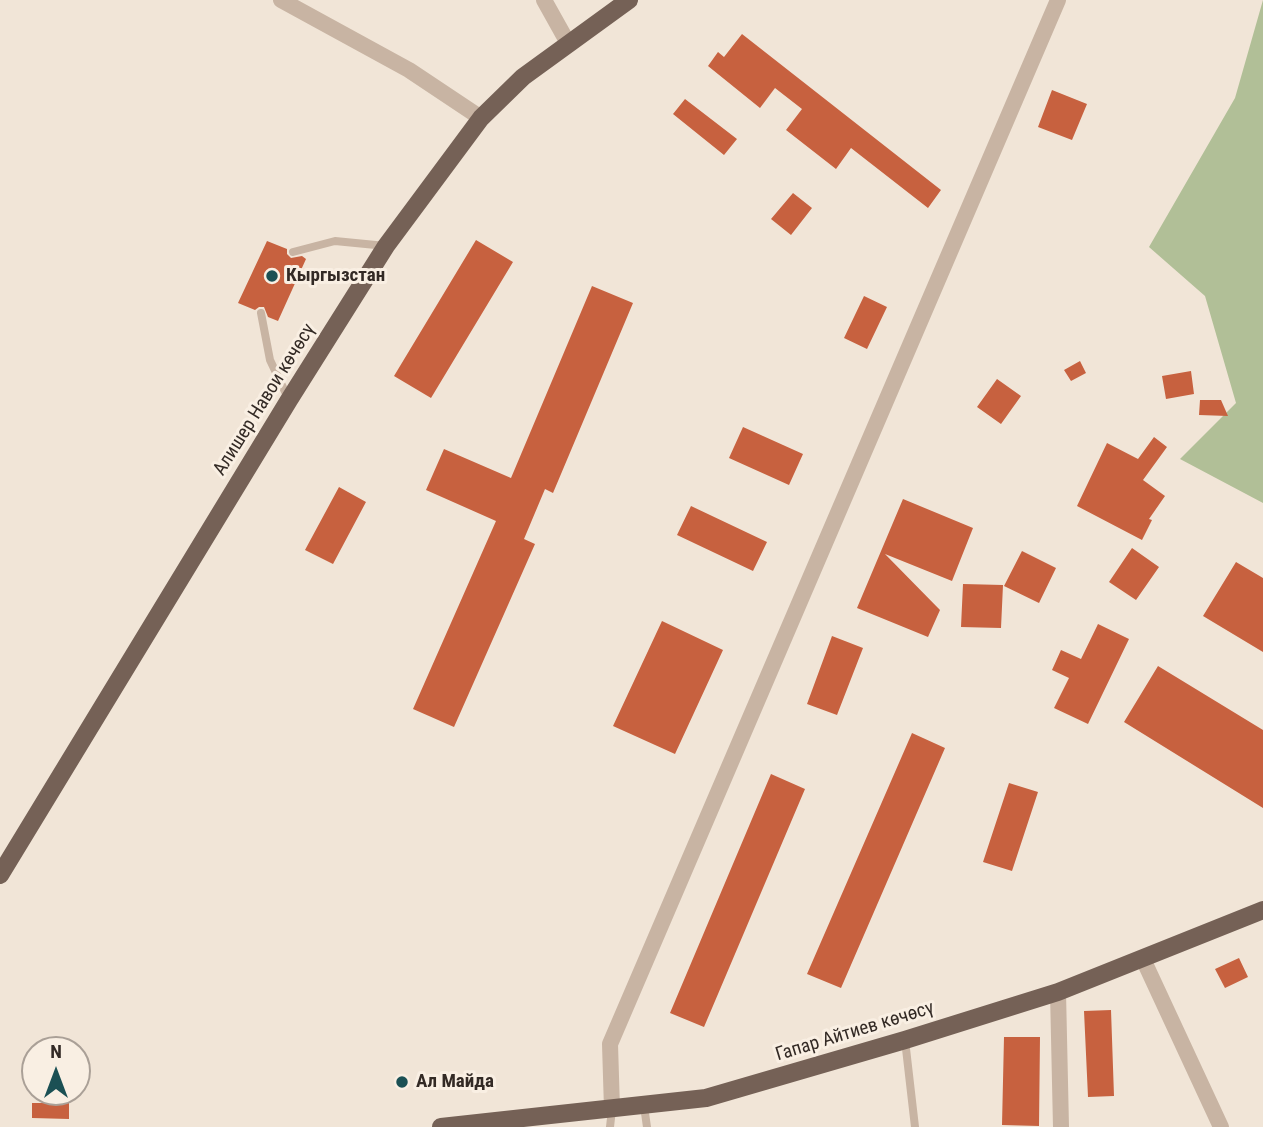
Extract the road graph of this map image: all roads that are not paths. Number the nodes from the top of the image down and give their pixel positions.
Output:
1 (281, 0) edge
2 (544, 0) edge
3 (629, 0) edge
4 (1058, 0) edge
5 (568, 44) junction
6 (481, 118) junction
7 (386, 246) junction
8 (293, 252) dead end
9 (261, 313) dead end
10 (289, 400) junction
11 (0, 875) edge
12 (1263, 910) edge
13 (1143, 959) junction
14 (1058, 992) junction
15 (905, 1040) junction
16 (644, 1106) junction
17 (611, 1118) edge
18 (532, 1122) edge
19 (441, 1127) edge
20 (647, 1127) edge
21 (915, 1127) edge
22 (1061, 1127) edge
23 (1221, 1127) edge

1 - 6 street
2 - 5 street
3 - 5 main road, Алишер Навои көчөсү
4 - 17 street
5 - 6 main road, Алишер Навои көчөсү
6 - 7 main road, Алишер Навои көчөсү
7 - 8 lane
7 - 10 main road, Алишер Навои көчөсү
9 - 10 lane
10 - 11 main road, Алишер Навои көчөсү
12 - 13 main road, Гапар Айтиев көчөсү
13 - 14 main road, Гапар Айтиев көчөсү
13 - 23 street
14 - 15 main road, Гапар Айтиев көчөсү
14 - 22 street
15 - 16 main road, Гапар Айтиев көчөсү
15 - 21 lane
16 - 17 main road, Гапар Айтиев көчөсү
16 - 20 lane
17 - 18 main road, Гапар Айтиев көчөсү
18 - 19 main road, Гапар Айтиев көчөсү

